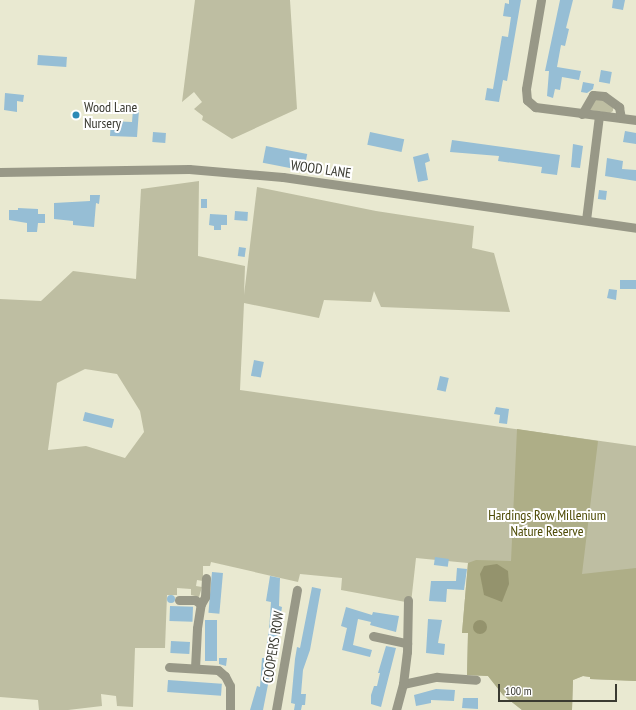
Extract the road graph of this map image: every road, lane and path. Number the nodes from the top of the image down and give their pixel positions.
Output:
1 (541, 0) edge
2 (582, 114) junction
3 (600, 116) junction
4 (621, 118) junction
5 (636, 120) edge
6 (0, 172) edge
7 (586, 220) junction
8 (636, 228) edge
9 (206, 578) dead end
10 (297, 590) dead end
11 (179, 600) dead end
12 (408, 600) dead end
13 (201, 604) junction
14 (373, 636) dead end
15 (407, 644) junction
16 (169, 667) dead end
17 (195, 668) junction
18 (476, 680) dead end
19 (403, 684) junction
20 (230, 710) edge
21 (276, 710) edge
22 (396, 710) edge

1 - 2 street
2 - 3 street
2 - 4 street
3 - 4 street
3 - 7 street
4 - 5 street
6 - 7 street, WOOD LANE
7 - 8 street, WOOD LANE
9 - 13 street
10 - 21 street, COOPERS ROW
11 - 13 street
12 - 15 street
13 - 17 street
14 - 15 street
15 - 19 street
16 - 17 street
17 - 20 street
18 - 19 street
19 - 22 street

